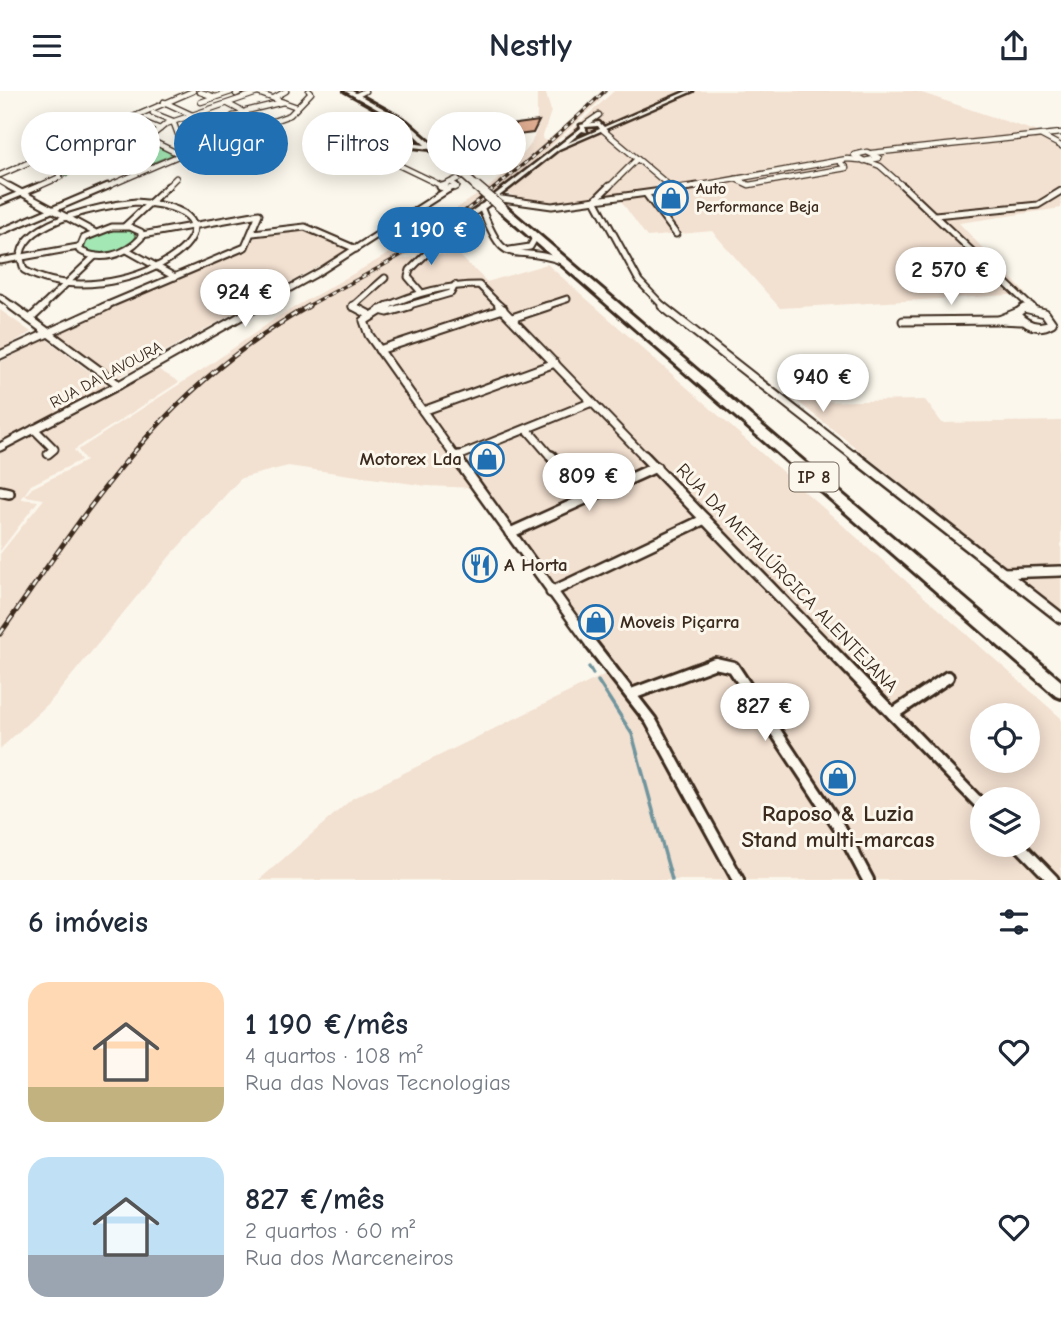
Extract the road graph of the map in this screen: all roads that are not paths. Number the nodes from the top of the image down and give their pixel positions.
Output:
1 (193, 91) edge
2 (242, 91) edge
3 (286, 91) edge
4 (309, 91) edge
5 (348, 91) edge
6 (365, 91) edge
7 (691, 91) edge
8 (200, 92) edge
9 (232, 92) edge
10 (261, 92) edge
11 (357, 95) junction
12 (187, 97) dead end
13 (215, 97) junction
14 (245, 98) junction
15 (274, 99) junction
16 (283, 101) junction
17 (164, 102) junction
18 (201, 102) junction
19 (228, 104) junction
20 (298, 107) junction
21 (215, 108) junction
22 (264, 109) junction
23 (384, 110) junction
24 (141, 112) edge
25 (186, 112) edge
26 (202, 112) edge
27 (244, 112) edge
28 (250, 112) edge
29 (272, 112) edge
30 (386, 112) edge
31 (288, 115) edge
32 (160, 116) edge
33 (173, 121) joint
34 (584, 126) junction
35 (599, 127) junction
36 (160, 129) edge
37 (1061, 133) edge
38 (413, 134) edge
39 (1042, 136) junction
40 (579, 137) junction
41 (419, 138) junction
42 (413, 139) edge
43 (427, 144) edge
44 (1061, 146) edge
45 (872, 153) junction
46 (887, 154) junction
47 (854, 155) junction
48 (174, 156) edge
49 (637, 159) junction
50 (847, 159) junction
51 (839, 161) junction
52 (864, 161) junction
53 (879, 161) junction
54 (21, 165) edge
55 (413, 172) edge
56 (0, 174) edge
57 (60, 175) edge
58 (453, 175) edge
59 (465, 175) edge
60 (176, 179) dead end
61 (456, 179) junction
62 (736, 179) junction
63 (0, 181) edge
64 (443, 188) junction
65 (675, 190) junction
66 (1061, 191) edge
67 (23, 193) junction
68 (646, 194) junction
69 (491, 200) junction
70 (595, 200) junction
71 (0, 202) edge
72 (149, 203) junction
73 (481, 207) junction
74 (52, 209) junction
75 (503, 209) joint
76 (935, 215) junction
77 (67, 217) junction
78 (195, 225) junction
79 (125, 226) junction
80 (0, 232) edge
81 (94, 232) junction
82 (253, 233) junction
83 (532, 233) junction
84 (676, 233) dead end
85 (142, 235) junction
86 (78, 247) junction
87 (499, 247) junction
88 (356, 249) junction
89 (127, 250) junction
90 (95, 256) junction
91 (20, 257) junction
92 (0, 261) edge
93 (566, 263) junction
94 (156, 267) junction
95 (175, 277) junction
96 (386, 278) dead end
97 (65, 285) junction
98 (455, 285) junction
99 (420, 291) junction
100 (0, 297) edge
101 (567, 299) dead end
102 (1020, 299) junction
103 (1032, 308) junction
104 (503, 309) junction
105 (380, 310) junction
106 (1019, 311) junction
107 (370, 315) junction
108 (1048, 315) junction
109 (512, 318) junction
110 (30, 319) junction
111 (999, 320) junction
112 (903, 321) dead end
113 (1021, 321) junction
114 (1061, 321) edge
115 (1051, 325) junction
116 (48, 331) junction
117 (379, 350) junction
118 (0, 355) edge
119 (555, 363) junction
120 (119, 385) junction
121 (592, 402) junction
122 (423, 411) junction
123 (34, 429) junction
124 (527, 429) junction
125 (0, 447) edge
126 (48, 454) dead end
127 (456, 457) junction
128 (656, 467) junction
129 (588, 498) junction
130 (705, 519) junction
131 (510, 533) junction
132 (1061, 571) edge
133 (1003, 573) junction
134 (551, 592) junction
135 (1061, 618) edge
136 (948, 677) dead end
137 (1061, 691) edge
138 (632, 694) junction
139 (893, 714) junction
140 (970, 794) edge
141 (1031, 857) edge
142 (738, 880) edge
143 (868, 880) edge
144 (1053, 880) edge

1 - 17 street
2 - 9 street
3 - 15 street
4 - 20 street
5 - 11 main road, IP 8
6 - 11 street
7 - 35 street
8 - 13 street
9 - 13 street
9 - 14 street
10 - 14 street
10 - 15 street
11 - 23 main road, IP 8
12 - 18 street
13 - 18 street
14 - 19 street
15 - 16 street
16 - 20 street
16 - 22 street
17 - 24 street
17 - 25 street
18 - 21 street
19 - 21 street
19 - 27 street
20 - 31 street
21 - 26 street
22 - 28 street
22 - 29 street
23 - 30 main road, IP 8
23 - 41 main road, IP 8
32 - 33 street
33 - 36 street
34 - 35 street
34 - 35 street
34 - 40 street
35 - 40 street
35 - 49 street
37 - 39 street
38 - 41 main road, IP 8
39 - 44 street
39 - 46 street
40 - 69 street
41 - 42 main road
41 - 43 main road, IP 8
45 - 46 street
45 - 47 street
45 - 53 street
46 - 53 street
47 - 50 street
47 - 52 street
48 - 74 street
49 - 65 street
49 - 70 street
50 - 51 street
50 - 52 street
51 - 62 street
51 - 62 street
52 - 53 street
53 - 76 street
54 - 56 street
55 - 64 street
57 - 67 street
58 - 61 main road, IP 8
59 - 61 street
60 - 72 street
61 - 64 street, RUA DA LAVOURA
61 - 75 main road, IP 8, bridge
62 - 65 street
63 - 67 street
64 - 88 street, RUA DA LAVOURA
65 - 68 street
66 - 76 street
67 - 71 street
67 - 74 street
68 - 70 street
68 - 84 street
69 - 70 street
69 - 73 street
70 - 133 street
72 - 77 street
72 - 78 street
72 - 79 street
73 - 87 street
73 - 99 street
74 - 77 street
74 - 80 street
75 - 83 main road, IP 8
76 - 102 street
77 - 81 street
77 - 91 street
78 - 82 street
78 - 85 street
78 - 94 street
79 - 81 street
79 - 85 street
81 - 86 street
82 - 88 street
82 - 95 street
83 - 87 street
83 - 93 main road, IP 8
85 - 89 street
86 - 90 street
86 - 91 street
87 - 93 street
88 - 120 street, RUA DA LAVOURA
89 - 90 street
89 - 94 street
90 - 97 street
91 - 92 street
91 - 97 street
93 - 137 main road, IP 8
94 - 95 street
94 - 97 street
95 - 116 street
96 - 107 street
97 - 110 street
98 - 99 street
98 - 104 street, RUA DA METALÚRGICA ALENTEJANA
98 - 105 street
99 - 105 street
100 - 110 street
101 - 109 street
102 - 103 street
102 - 106 street
103 - 106 street
103 - 108 street
104 - 109 street, RUA DA METALÚRGICA ALENTEJANA
104 - 117 street
105 - 107 street
106 - 111 street
106 - 113 street
107 - 117 street
108 - 114 street
108 - 115 street
109 - 119 street, RUA DA METALÚRGICA ALENTEJANA
110 - 116 street
111 - 112 street
111 - 113 street
113 - 115 street
114 - 115 street
116 - 118 street
116 - 120 street
117 - 122 street
119 - 121 street, RUA DA METALÚRGICA ALENTEJANA
119 - 122 street
120 - 123 street, RUA DA LAVOURA
121 - 124 street
121 - 128 street, RUA DA METALÚRGICA ALENTEJANA
122 - 127 street
123 - 125 street, RUA DA LAVOURA
123 - 126 street
124 - 127 street
124 - 129 street
127 - 131 street
128 - 129 street
128 - 130 street, RUA DA METALÚRGICA ALENTEJANA
129 - 131 street
130 - 134 street
130 - 139 street, RUA DA METALÚRGICA ALENTEJANA
131 - 134 street
132 - 133 street
133 - 135 street
134 - 138 street
136 - 139 street
138 - 142 street
138 - 143 street
139 - 140 street, RUA DA METALÚRGICA ALENTEJANA
141 - 144 street

